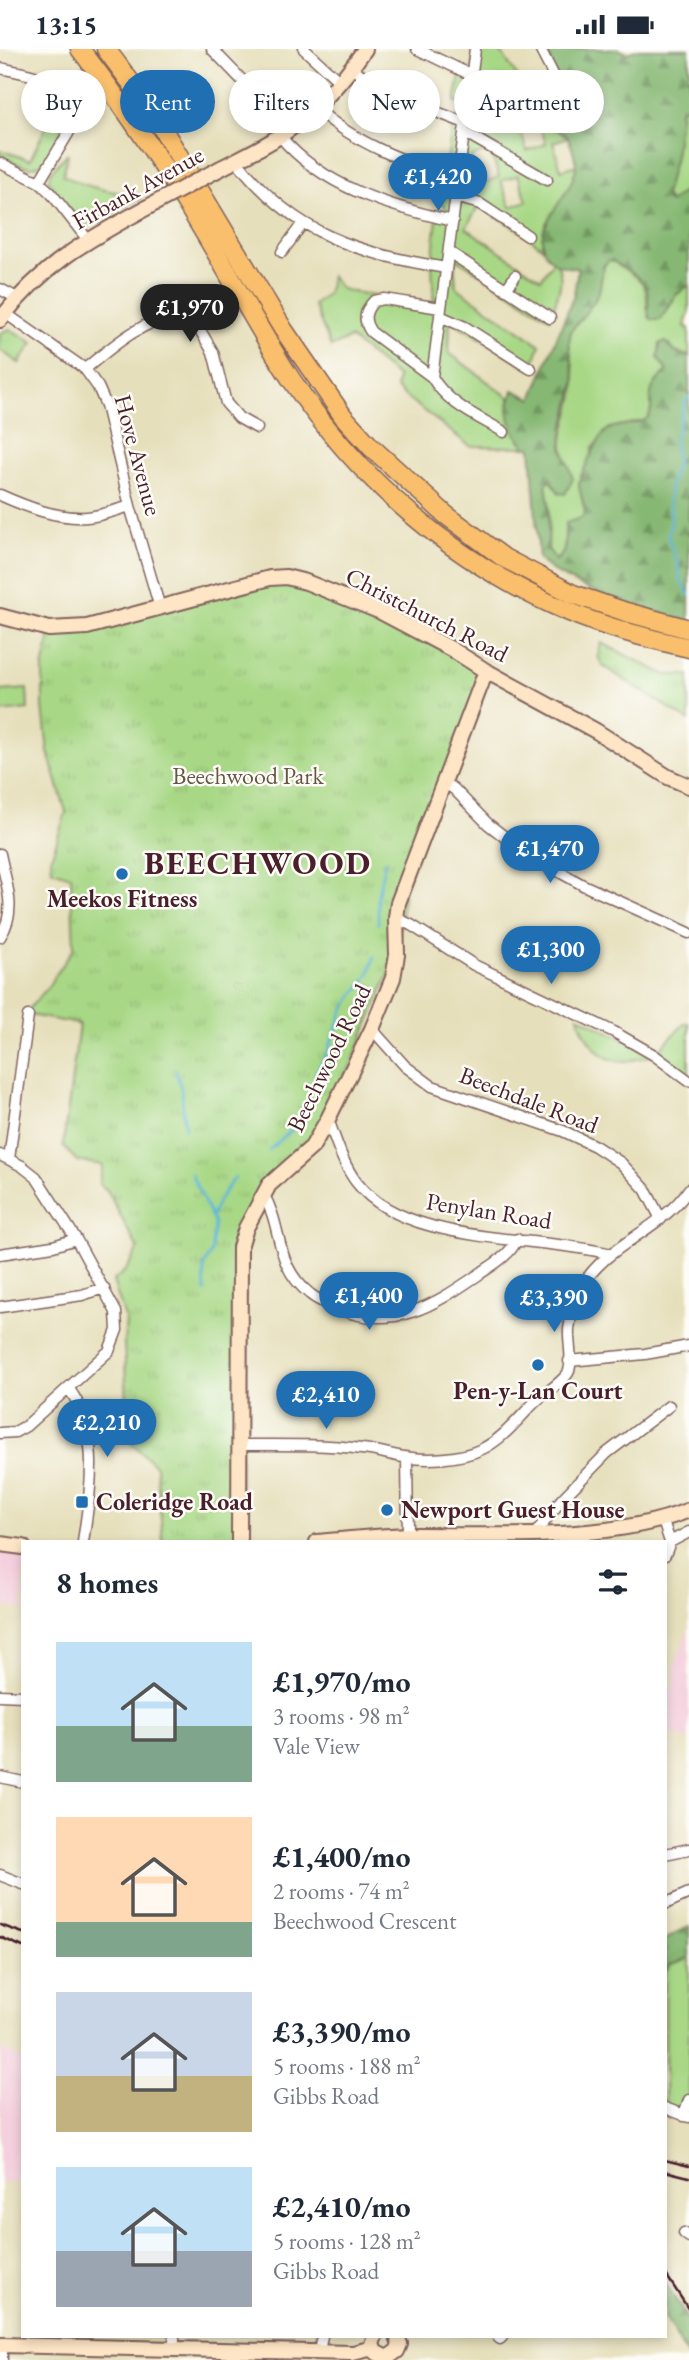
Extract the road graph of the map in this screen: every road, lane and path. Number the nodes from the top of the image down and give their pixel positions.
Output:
1 (80, 49) edge
2 (106, 49) edge
3 (212, 49) edge
4 (304, 49) edge
5 (365, 49) edge
6 (417, 49) edge
7 (475, 49) edge
8 (540, 49) edge
9 (0, 68) edge
10 (352, 68) junction
11 (230, 70) edge
12 (462, 70) edge
13 (473, 70) edge
14 (551, 70) edge
15 (340, 82) junction
16 (334, 88) edge
17 (334, 122) edge
18 (454, 122) edge
19 (285, 133) joint
20 (464, 133) edge
21 (474, 133) edge
22 (236, 160) junction
23 (543, 162) dead end
24 (0, 163) edge
25 (537, 174) junction
26 (458, 179) junction
27 (547, 180) dead end
28 (39, 182) junction
29 (456, 197) junction
30 (453, 221) junction
31 (531, 222) dead end
32 (303, 223) junction
33 (88, 240) junction
34 (282, 252) dead end
35 (449, 252) junction
36 (446, 268) junction
37 (514, 276) dead end
38 (0, 289) edge
39 (506, 290) junction
40 (17, 298) junction
41 (440, 312) junction
42 (3, 316) edge
43 (550, 318) dead end
44 (517, 344) dead end
45 (510, 356) junction
46 (85, 369) junction
47 (531, 369) dead end
48 (432, 377) junction
49 (257, 428) dead end
50 (504, 432) dead end
51 (0, 495) edge
52 (130, 506) junction
53 (160, 608) junction
54 (0, 617) edge
55 (689, 629) edge
56 (689, 648) edge
57 (486, 671) junction
58 (444, 783) junction
59 (689, 786) edge
60 (0, 854) edge
61 (396, 918) junction
62 (689, 933) edge
63 (0, 937) edge
64 (28, 1016) dead end
65 (372, 1029) junction
66 (689, 1081) edge
67 (328, 1119) junction
68 (5, 1157) edge
69 (689, 1189) edge
70 (263, 1194) junction
71 (661, 1220) junction
72 (76, 1239) junction
73 (517, 1239) junction
74 (0, 1254) edge
75 (611, 1254) junction
76 (104, 1288) junction
77 (0, 1307) edge
78 (689, 1346) edge
79 (569, 1361) junction
80 (68, 1389) junction
81 (669, 1406) dead end
82 (0, 1433) edge
83 (240, 1445) junction
84 (407, 1458) junction
85 (689, 1510) edge
86 (663, 1521) junction
87 (689, 1533) edge
88 (535, 1534) junction
89 (408, 1535) junction
90 (384, 1539) edge
91 (83, 1540) edge
92 (239, 1540) edge
93 (362, 1540) edge
94 (670, 1542) junction
95 (0, 1544) edge
96 (21, 1547) edge
97 (667, 1550) edge
98 (0, 1695) edge
99 (21, 1696) edge
100 (0, 1777) edge
101 (21, 1782) edge
102 (689, 1849) edge
103 (667, 1854) edge
104 (0, 1875) edge
105 (21, 1883) edge
106 (689, 1893) edge
107 (667, 1903) edge
108 (689, 2100) edge
109 (667, 2109) edge
110 (687, 2116) edge
111 (322, 2338) edge
112 (397, 2338) edge
113 (374, 2342) edge
114 (179, 2348) edge
115 (2, 2350) edge
116 (319, 2352) junction
117 (392, 2358) edge

1 - 56 highway
2 - 55 highway
3 - 11 street
4 - 15 street
5 - 10 street, Firbank Avenue
6 - 12 street
7 - 13 street
8 - 14 street
9 - 28 street
10 - 15 street, Firbank Avenue
10 - 18 street
15 - 16 street, Firbank Avenue
17 - 26 street
19 - 22 street, Firbank Avenue
19 - 30 street
20 - 26 street
21 - 25 street
22 - 32 street
22 - 33 street, Firbank Avenue, bridge
23 - 25 street
24 - 28 street
25 - 27 street
26 - 29 street
28 - 33 street
29 - 30 street
29 - 31 street
30 - 35 street
32 - 34 street
32 - 36 street
33 - 40 street, Firbank Avenue
35 - 36 street
35 - 39 street
36 - 41 street
37 - 39 street
38 - 40 street
39 - 43 street
40 - 42 street, Firbank Avenue
41 - 45 street
41 - 48 street
41 - 48 street
42 - 46 street, Hove Avenue
44 - 45 street
45 - 47 street
46 - 49 street
46 - 52 street, Hove Avenue
48 - 50 street
51 - 52 street
52 - 53 street, Hove Avenue
53 - 54 street, Christchurch Road
53 - 57 street, Christchurch Road
57 - 58 street, Beechwood Road
57 - 59 street, Christchurch Road
58 - 61 street, Beechwood Road
58 - 62 street
60 - 63 street
61 - 65 street, Beechwood Road
61 - 66 street
64 - 68 street
65 - 67 street, Beechwood Road
65 - 71 street, Beechdale Road
67 - 70 street, Beechwood Road
67 - 73 street, Penylan Road
68 - 72 street
69 - 71 street
70 - 73 street
70 - 83 street, Beechwood Road
71 - 75 street
72 - 74 street
72 - 76 street
73 - 75 street, Penylan Road
75 - 79 street
76 - 77 street
76 - 80 street
78 - 79 street
79 - 84 street
80 - 82 street
80 - 91 street
81 - 88 street
83 - 84 street
83 - 92 street, Beechwood Road
84 - 89 street
85 - 86 street
86 - 88 street
86 - 94 street
87 - 94 street
88 - 89 street
89 - 90 street
90 - 93 street
94 - 97 street
95 - 96 street
98 - 99 street
100 - 101 street
102 - 103 street
104 - 105 street
106 - 107 street
108 - 110 street
109 - 110 street
111 - 116 street
112 - 117 street
113 - 116 street
113 - 117 street
114 - 115 street
114 - 116 street

